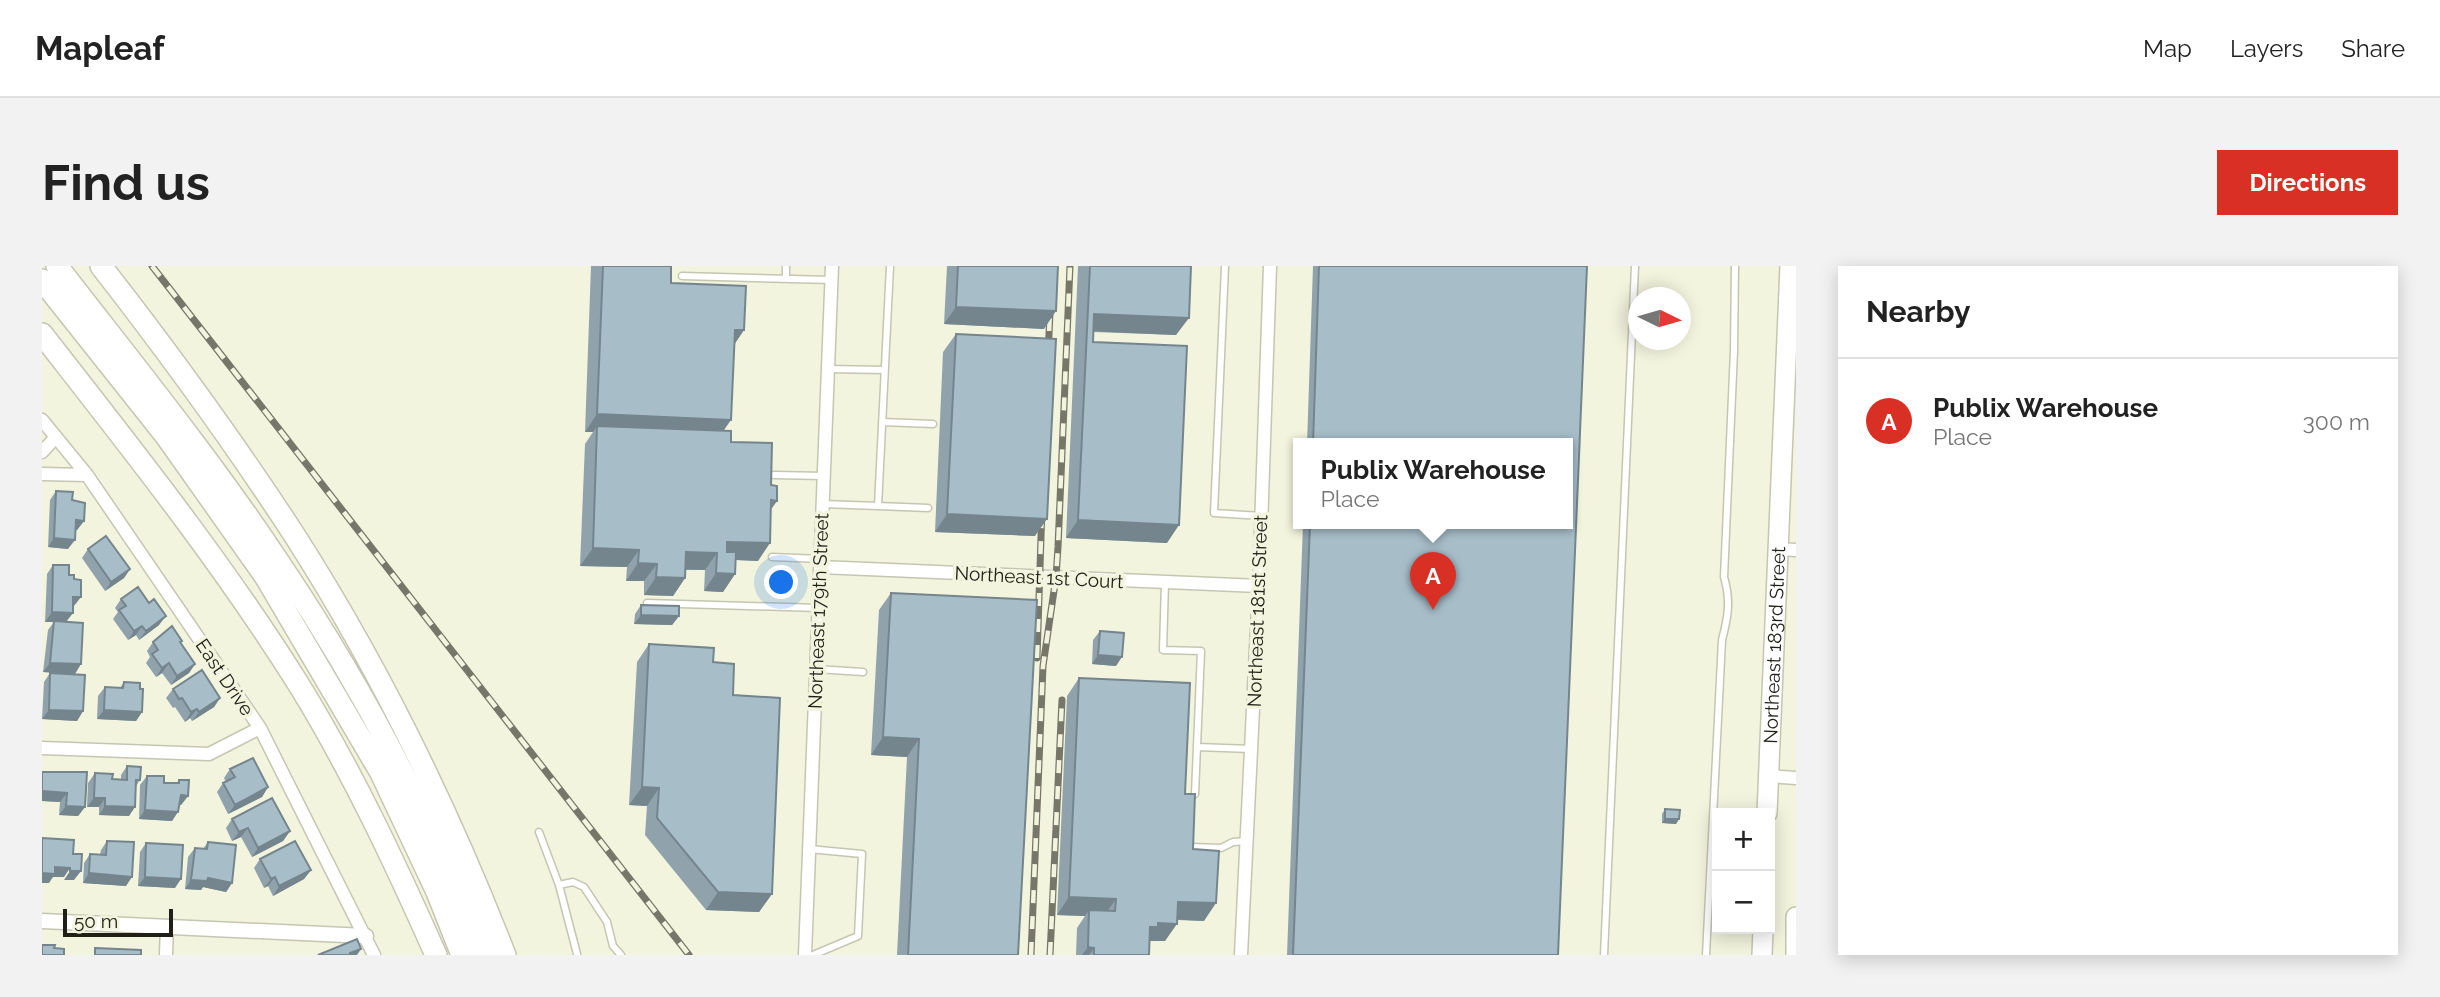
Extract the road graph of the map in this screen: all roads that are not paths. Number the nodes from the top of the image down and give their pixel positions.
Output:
1 (57, 266) edge
2 (100, 266) edge
3 (786, 266) edge
4 (832, 266) edge
5 (890, 266) edge
6 (1225, 266) edge
7 (1270, 266) edge
8 (1635, 266) edge
9 (1735, 266) edge
10 (1790, 266) edge
11 (682, 276) dead end
12 (786, 279) junction
13 (42, 280) edge
14 (832, 280) junction
15 (42, 334) edge
16 (828, 369) junction
17 (885, 370) junction
18 (42, 420) edge
19 (882, 422) junction
20 (933, 424) dead end
21 (56, 437) junction
22 (42, 452) edge
23 (42, 474) edge
24 (87, 475) junction
25 (774, 475) edge
26 (824, 476) junction
27 (823, 504) junction
28 (878, 506) junction
29 (928, 508) dead end
30 (1261, 516) junction
31 (1787, 549) edge
32 (772, 557) edge
33 (820, 563) junction
34 (1165, 583) junction
35 (1259, 586) junction
36 (647, 603) edge
37 (819, 608) junction
38 (816, 669) junction
39 (863, 672) dead end
40 (260, 728) junction
41 (1197, 747) junction
42 (42, 748) edge
43 (1251, 749) junction
44 (1769, 776) junction
45 (1796, 778) edge
46 (1195, 794) edge
47 (1767, 808) edge
48 (539, 832) dead end
49 (1247, 841) junction
50 (1191, 847) edge
51 (809, 849) junction
52 (559, 885) junction
53 (1796, 917) edge
54 (42, 921) edge
55 (167, 926) junction
56 (1763, 934) edge
57 (366, 936) junction
58 (577, 954) edge
59 (166, 955) edge
60 (374, 955) edge
61 (436, 955) edge
62 (462, 955) edge
63 (483, 955) edge
64 (505, 955) edge
65 (621, 955) edge
66 (805, 955) edge
67 (813, 955) edge
68 (1241, 955) edge
69 (1604, 955) edge
70 (1706, 955) edge
71 (1762, 955) edge
72 (1796, 955) edge

1 - 63 highway
2 - 64 highway
3 - 12 lane
4 - 14 street, Northeast 179th Street
5 - 17 lane
6 - 30 lane
7 - 30 street, Northeast 181st Street
8 - 69 lane
9 - 70 lane
10 - 31 main road, Northeast 183rd Street
11 - 12 lane
12 - 14 lane
13 - 62 highway
14 - 16 street, Northeast 179th Street
15 - 61 highway
16 - 17 lane
16 - 26 street, Northeast 179th Street
17 - 19 lane
18 - 21 street, East Drive
19 - 20 lane
19 - 28 lane
21 - 22 street
21 - 24 street, East Drive
23 - 24 street
24 - 40 street, East Drive
25 - 26 lane
26 - 27 street, Northeast 179th Street
27 - 28 lane
27 - 33 street, Northeast 179th Street
28 - 29 lane
30 - 35 street, Northeast 181st Street
31 - 44 main road, Northeast 183rd Street
32 - 33 lane
33 - 34 street, Northeast 1st Court
33 - 37 street, Northeast 179th Street
34 - 35 street, Northeast 1st Court
34 - 41 lane
35 - 43 street, Northeast 181st Street
36 - 37 lane
37 - 38 street, Northeast 179th Street
38 - 39 lane
38 - 51 street, Northeast 179th Street
40 - 42 street
40 - 57 street, East Drive
41 - 43 lane
41 - 46 lane
43 - 49 street, Northeast 181st Street
44 - 45 street
44 - 47 main road, Northeast 183rd Street
48 - 52 lane
49 - 50 lane
49 - 68 street, Northeast 181st Street
51 - 66 street, Northeast 179th Street
51 - 67 lane
52 - 58 lane
52 - 65 lane
53 - 72 main road
54 - 55 street
55 - 57 street
55 - 59 street
56 - 71 main road
57 - 60 street, East Drive

